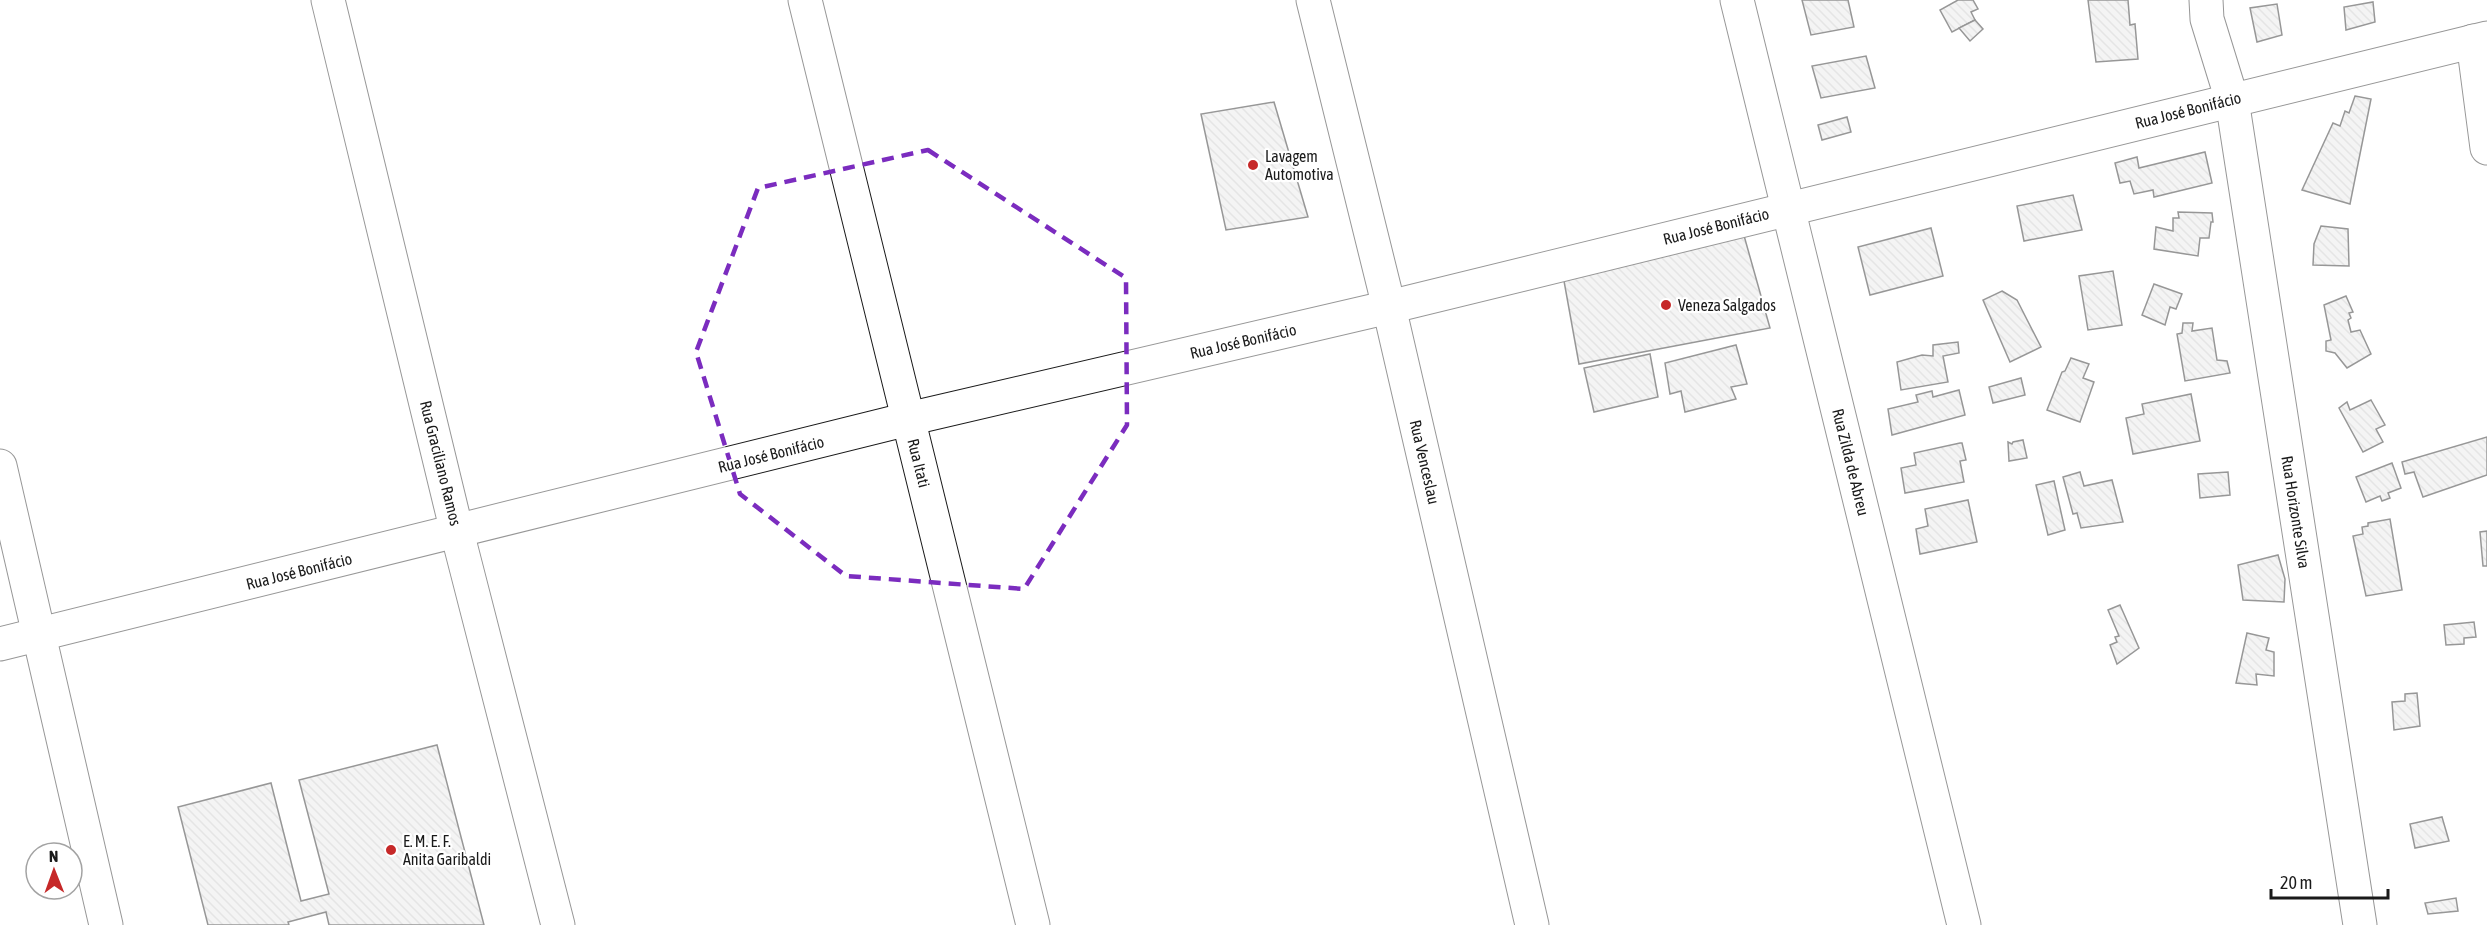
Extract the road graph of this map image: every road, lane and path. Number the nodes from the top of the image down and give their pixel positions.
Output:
1 (328, 0) edge
2 (805, 0) edge
3 (1313, 0) edge
4 (1737, 0) edge
5 (2206, 0) edge
6 (2480, 40) edge
7 (2232, 100) junction
8 (2487, 148) edge
9 (1789, 207) junction
10 (1389, 307) junction
11 (908, 419) junction
12 (0, 466) edge
13 (457, 532) junction
14 (38, 635) junction
15 (0, 644) edge
16 (106, 925) edge
17 (558, 925) edge
18 (1033, 925) edge
19 (1532, 925) edge
20 (1964, 925) edge
21 (2360, 925) edge

1 - 13 street, Rua Graciliano Ramos
2 - 11 street, Rua Itati
3 - 10 street, Rua Venceslau
4 - 9 street, Rua Zilda de Abreu
5 - 7 street, Rua Horizonte Silva
6 - 7 street, Rua José Bonifácio
6 - 8 street
7 - 9 street, Rua José Bonifácio
7 - 21 street, Rua Horizonte Silva
9 - 10 street, Rua José Bonifácio
9 - 20 street, Rua Zilda de Abreu
10 - 11 street, Rua José Bonifácio
10 - 19 street, Rua Venceslau
11 - 13 street, Rua José Bonifácio
11 - 18 street, Rua Itati
12 - 14 street
13 - 14 street, Rua José Bonifácio
13 - 17 street, Rua Graciliano Ramos
14 - 15 street, Rua José Bonifácio
14 - 16 street

